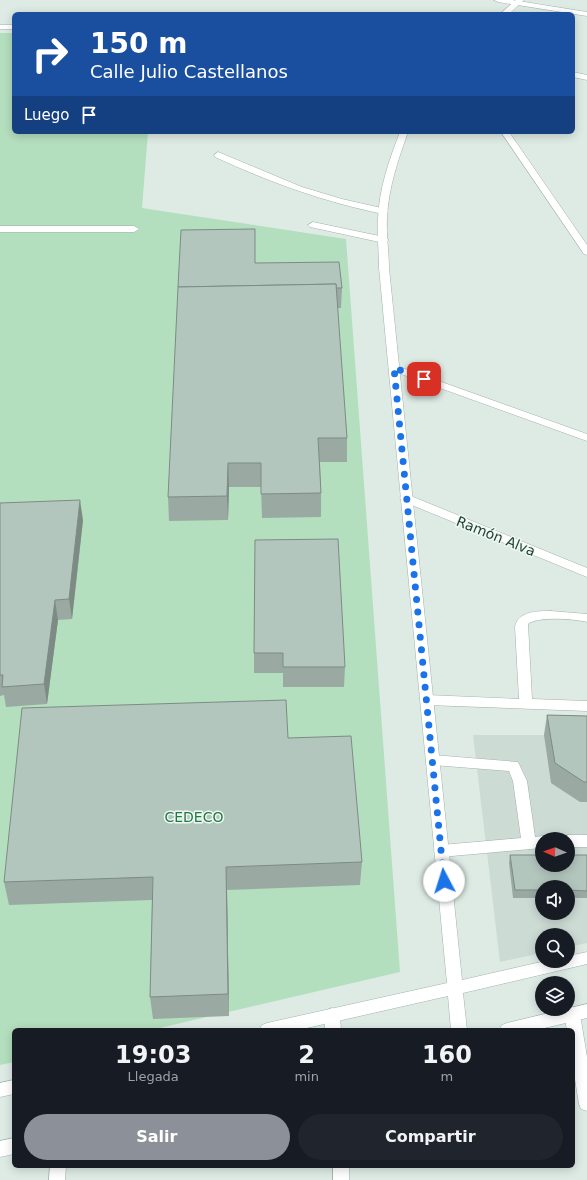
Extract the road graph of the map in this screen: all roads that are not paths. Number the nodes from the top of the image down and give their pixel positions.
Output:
1 (498, 0) edge
2 (518, 2) edge
3 (506, 12) edge
4 (587, 14) edge
5 (0, 27) edge
6 (12, 27) edge
7 (575, 75) edge
8 (587, 78) edge
9 (403, 134) edge
10 (506, 134) edge
11 (218, 155) dead end
12 (384, 211) junction
13 (313, 225) dead end
14 (0, 228) edge
15 (134, 230) dead end
16 (384, 240) junction
17 (587, 252) edge
18 (394, 368) junction
19 (587, 438) edge
20 (406, 498) junction
21 (587, 573) edge
22 (587, 618) edge
23 (427, 700) junction
24 (526, 704) junction
25 (587, 706) edge
26 (433, 760) junction
27 (535, 839) edge
28 (575, 841) edge
29 (587, 841) edge
30 (535, 843) edge
31 (441, 851) junction
32 (587, 958) edge
33 (454, 988) junction
34 (580, 1013) edge
35 (333, 1023) edge
36 (286, 1028) edge
37 (460, 1028) edge
38 (516, 1028) edge
39 (12, 1087) edge
40 (0, 1090) edge
41 (587, 1104) edge
42 (12, 1146) edge
43 (0, 1149) edge
44 (58, 1168) edge
45 (341, 1168) edge
46 (57, 1180) edge
47 (341, 1180) edge

1 - 2 street
2 - 3 street
2 - 4 street
5 - 6 street
7 - 8 street
9 - 12 street
10 - 17 street
11 - 12 street
12 - 16 street
13 - 16 street
14 - 15 street
16 - 18 street
18 - 19 street
18 - 20 street
20 - 21 street, Ramón Alva
20 - 23 street
22 - 24 street
23 - 24 street
23 - 26 street
24 - 25 street
26 - 27 street
26 - 31 street
28 - 29 street
30 - 31 street
31 - 33 street
32 - 33 street
33 - 35 street
33 - 37 street
34 - 38 street
34 - 41 street
35 - 36 street
39 - 40 street
42 - 43 street
44 - 46 street
45 - 47 street

